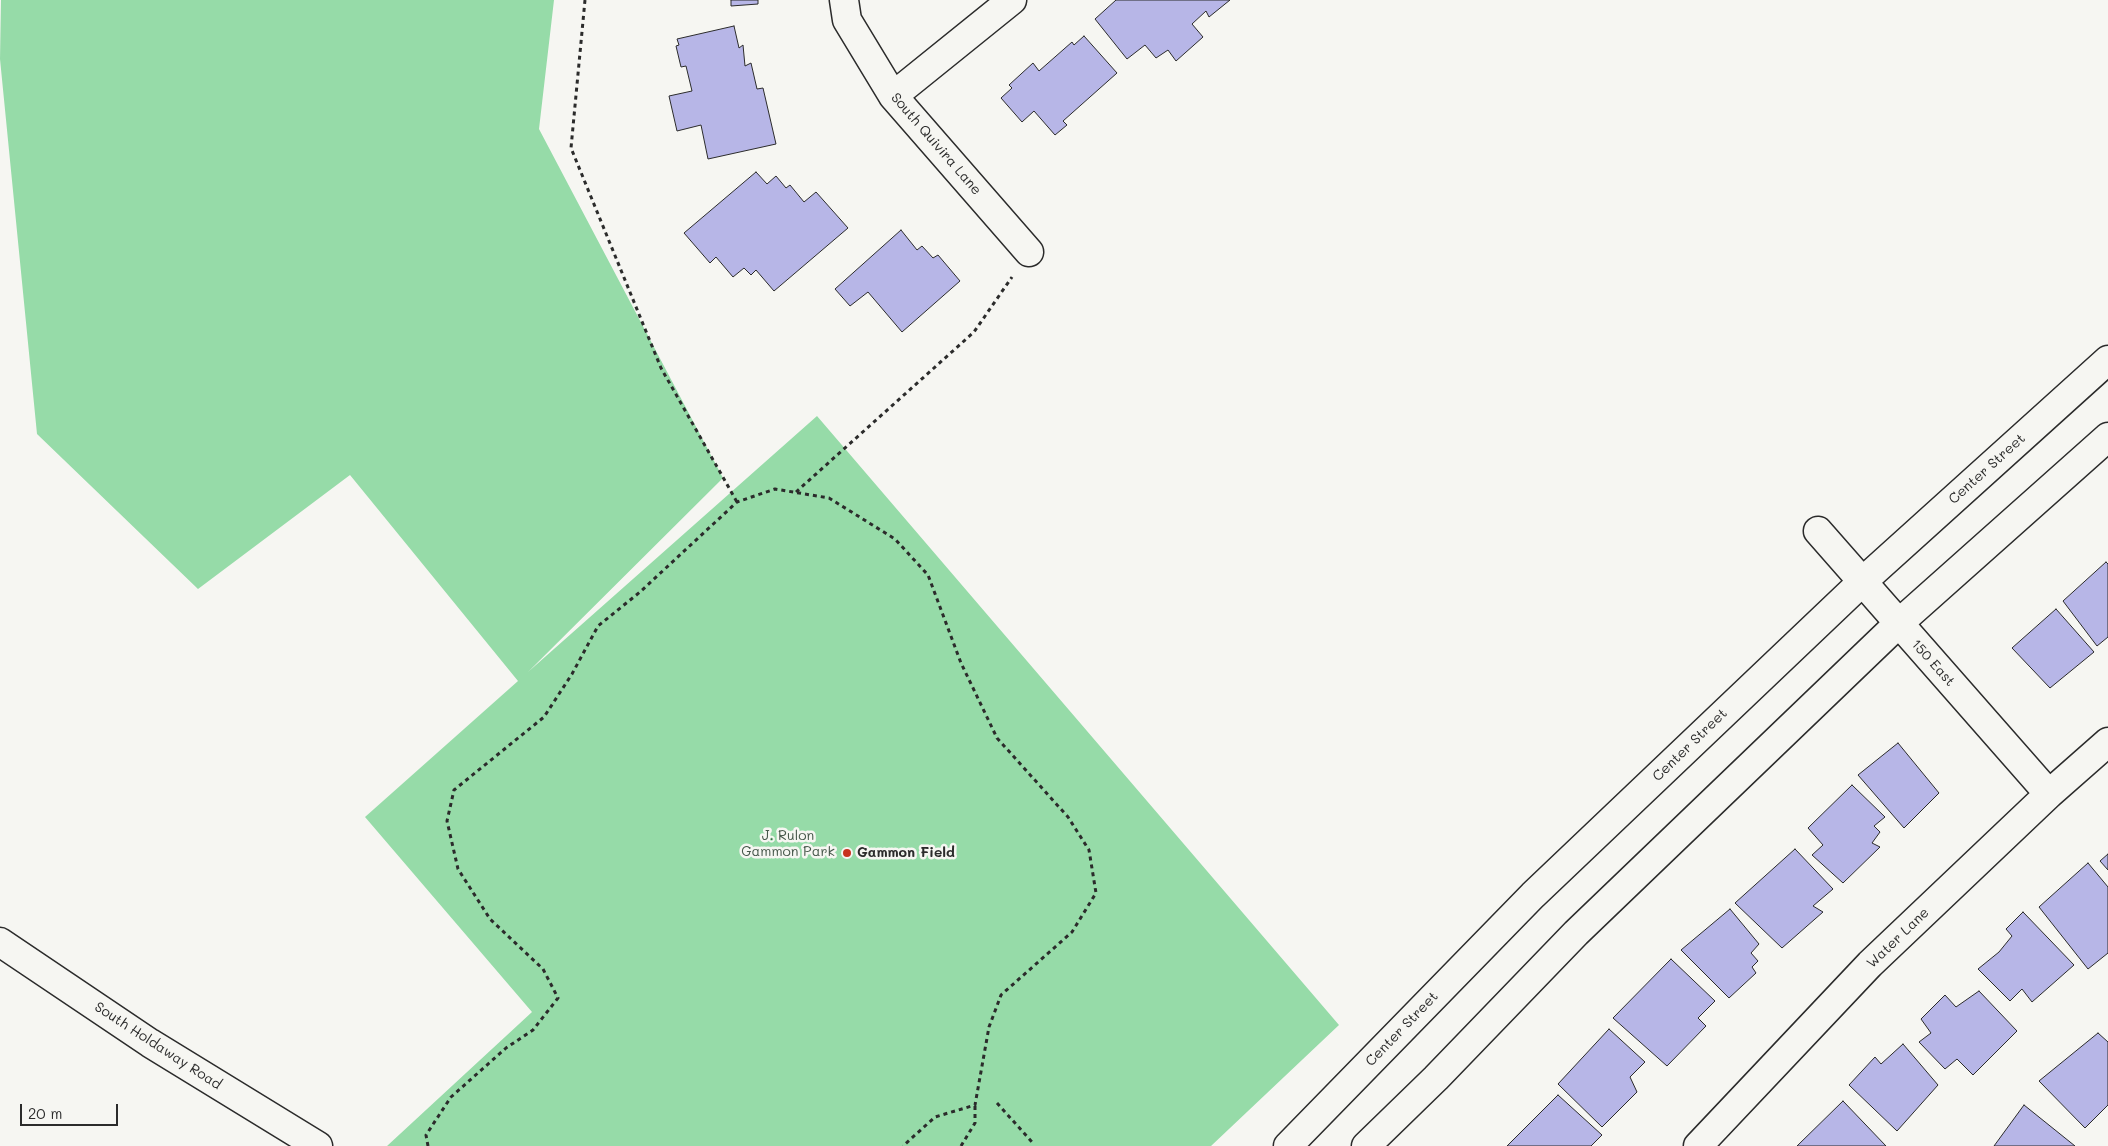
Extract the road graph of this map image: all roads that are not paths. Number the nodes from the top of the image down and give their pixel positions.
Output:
1 (844, 0) edge
2 (1012, 0) edge
3 (893, 96) junction
4 (1029, 252) road end
5 (2108, 360) edge
6 (2108, 437) edge
7 (1818, 531) dead end
8 (1862, 582) junction
9 (1898, 624) junction
10 (2108, 742) edge
11 (2049, 794) junction
12 (0, 942) edge
13 (318, 1146) edge
14 (1288, 1146) edge
15 (1366, 1146) edge
16 (1698, 1146) edge

1 - 3 main road, South Quivira Lane
2 - 3 main road
3 - 4 main road, South Quivira Lane
5 - 8 main road, Center Street
6 - 9 main road
7 - 8 main road, 150 East
8 - 9 main road, 150 East
8 - 14 main road, Center Street
9 - 11 main road, 150 East
9 - 15 main road
10 - 11 main road, Water Lane
11 - 16 main road, Water Lane
12 - 13 main road, South Holdaway Road

